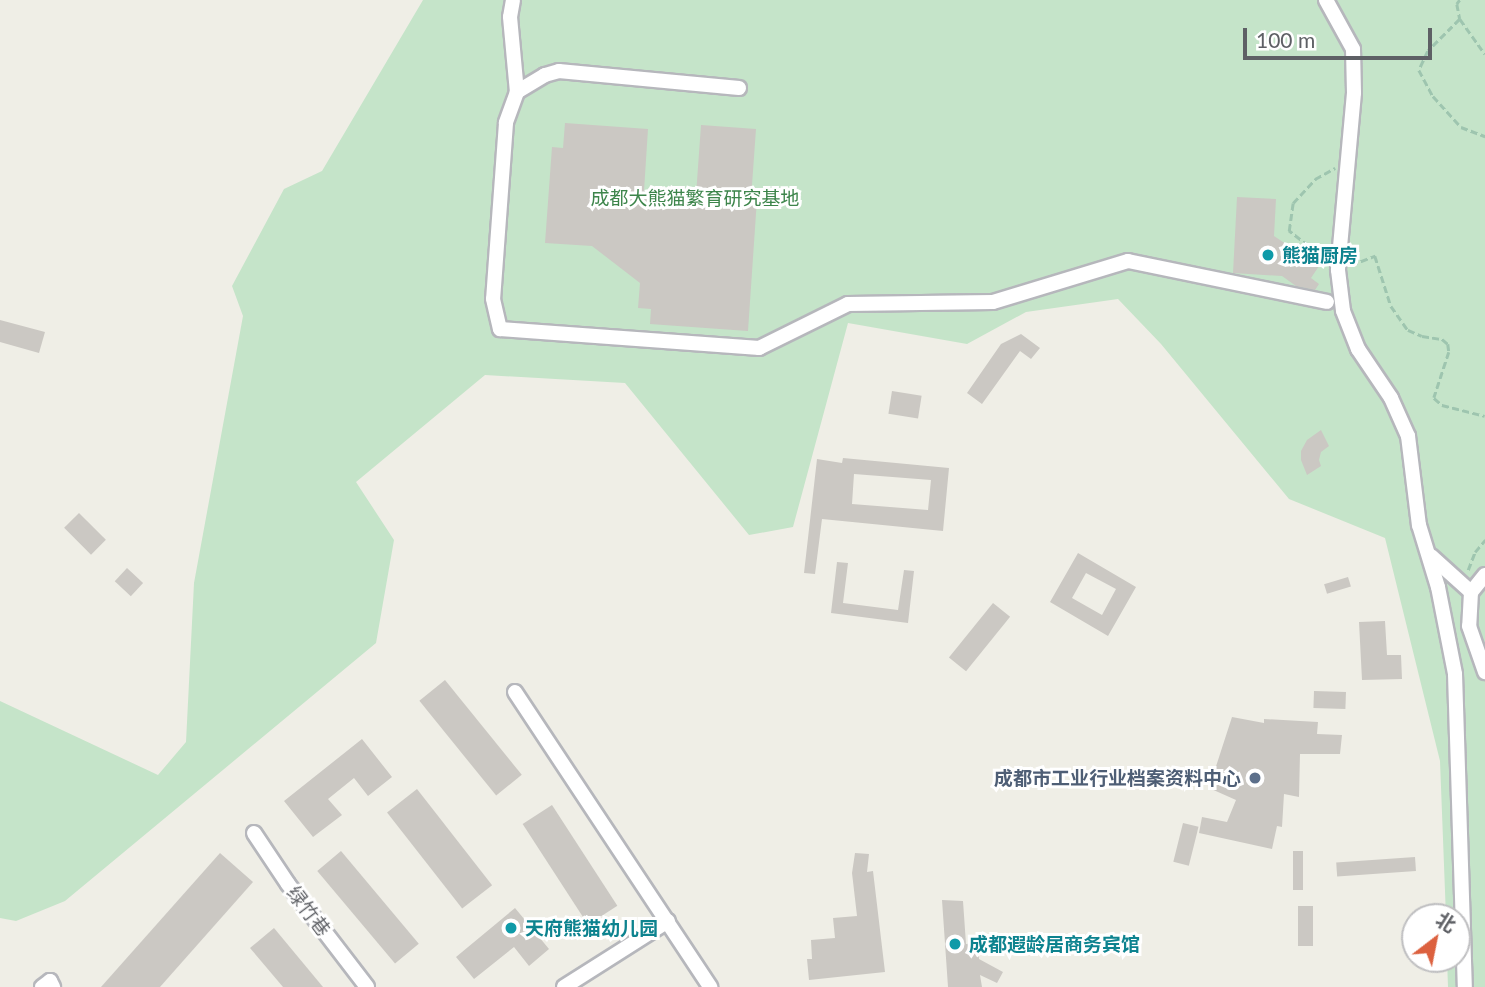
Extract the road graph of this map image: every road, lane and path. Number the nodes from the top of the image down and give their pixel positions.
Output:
1 (513, 0) edge
2 (1326, 0) edge
3 (1460, 0) edge
4 (1460, 19) junction
5 (1485, 54) edge
6 (739, 88) dead end
7 (517, 92) junction
8 (1485, 136) edge
9 (1348, 159) junction
10 (1332, 268) junction
11 (1327, 302) dead end
12 (1485, 416) edge
13 (1485, 540) edge
14 (1429, 554) junction
15 (1485, 575) edge
16 (1466, 589) junction
17 (1485, 672) edge
18 (515, 692) dead end
19 (254, 833) dead end
20 (668, 921) junction
21 (41, 987) edge
22 (53, 987) edge
23 (367, 987) edge
24 (564, 987) edge
25 (710, 987) edge
26 (1465, 987) edge

1 - 7 street
2 - 9 street
3 - 4 path
4 - 5 path
4 - 8 path
6 - 7 street
7 - 11 street
9 - 10 street
9 - 10 path
10 - 12 path
10 - 14 street
13 - 16 path
14 - 16 street
14 - 26 street
15 - 16 street
16 - 17 street
18 - 20 street
19 - 23 street, 绿竹巷
20 - 24 street
20 - 25 street
21 - 22 street

